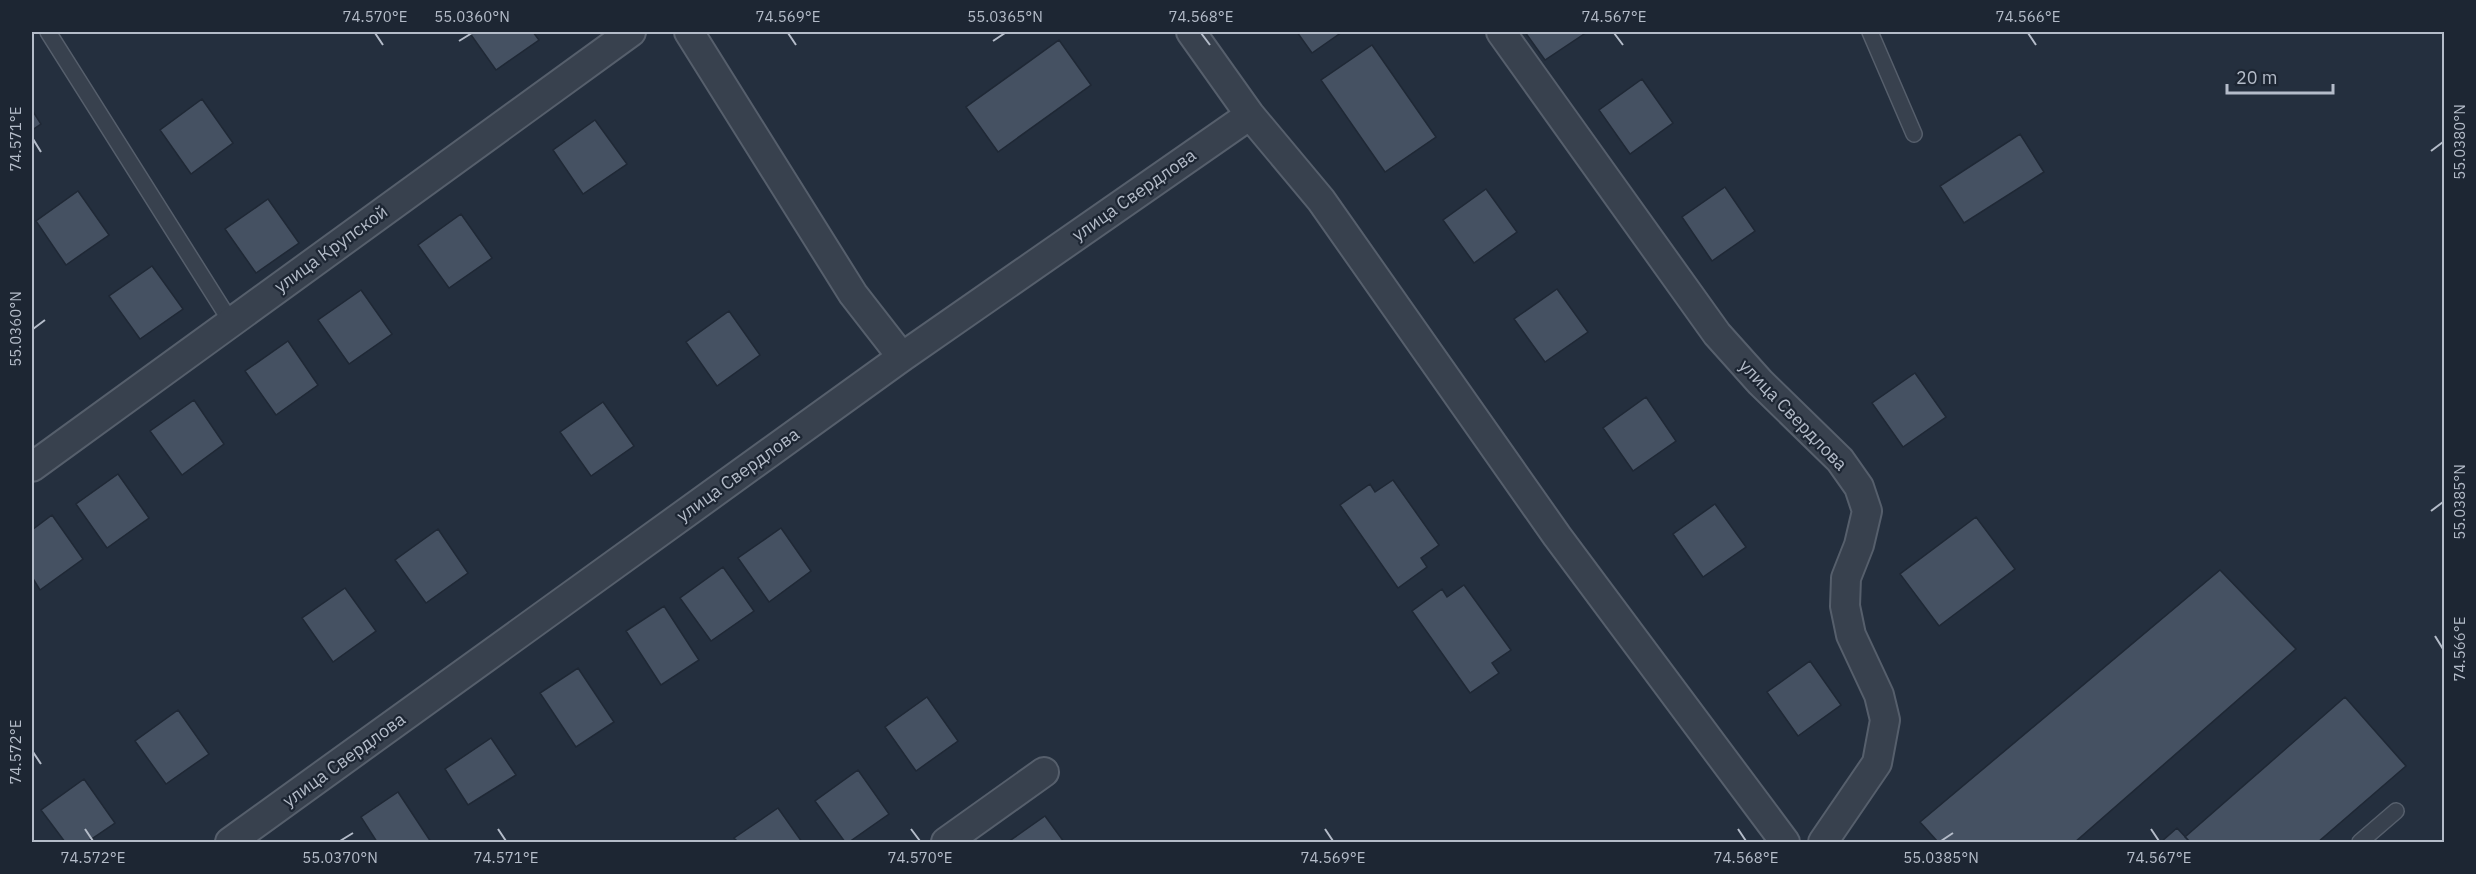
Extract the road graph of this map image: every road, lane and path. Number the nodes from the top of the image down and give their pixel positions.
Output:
1 (48, 32) edge
2 (630, 32) edge
3 (689, 32) edge
4 (1191, 32) edge
5 (1501, 32) edge
6 (1870, 32) edge
7 (1250, 115) junction
8 (1914, 134) dead end
9 (231, 322) junction
10 (902, 357) junction
11 (32, 467) edge
12 (1044, 772) dead end
13 (2396, 811) dead end
14 (230, 843) edge
15 (946, 843) edge
16 (1785, 843) edge
17 (1823, 843) edge
18 (2360, 843) edge

1 - 9 lane
2 - 9 street, улица Крупской
3 - 10 street
4 - 7 street
5 - 17 street, улица Свердлова
6 - 8 lane
7 - 10 street, улица Свердлова
7 - 16 street
9 - 11 street, улица Крупской
10 - 14 street, улица Свердлова
12 - 15 street
13 - 18 lane

